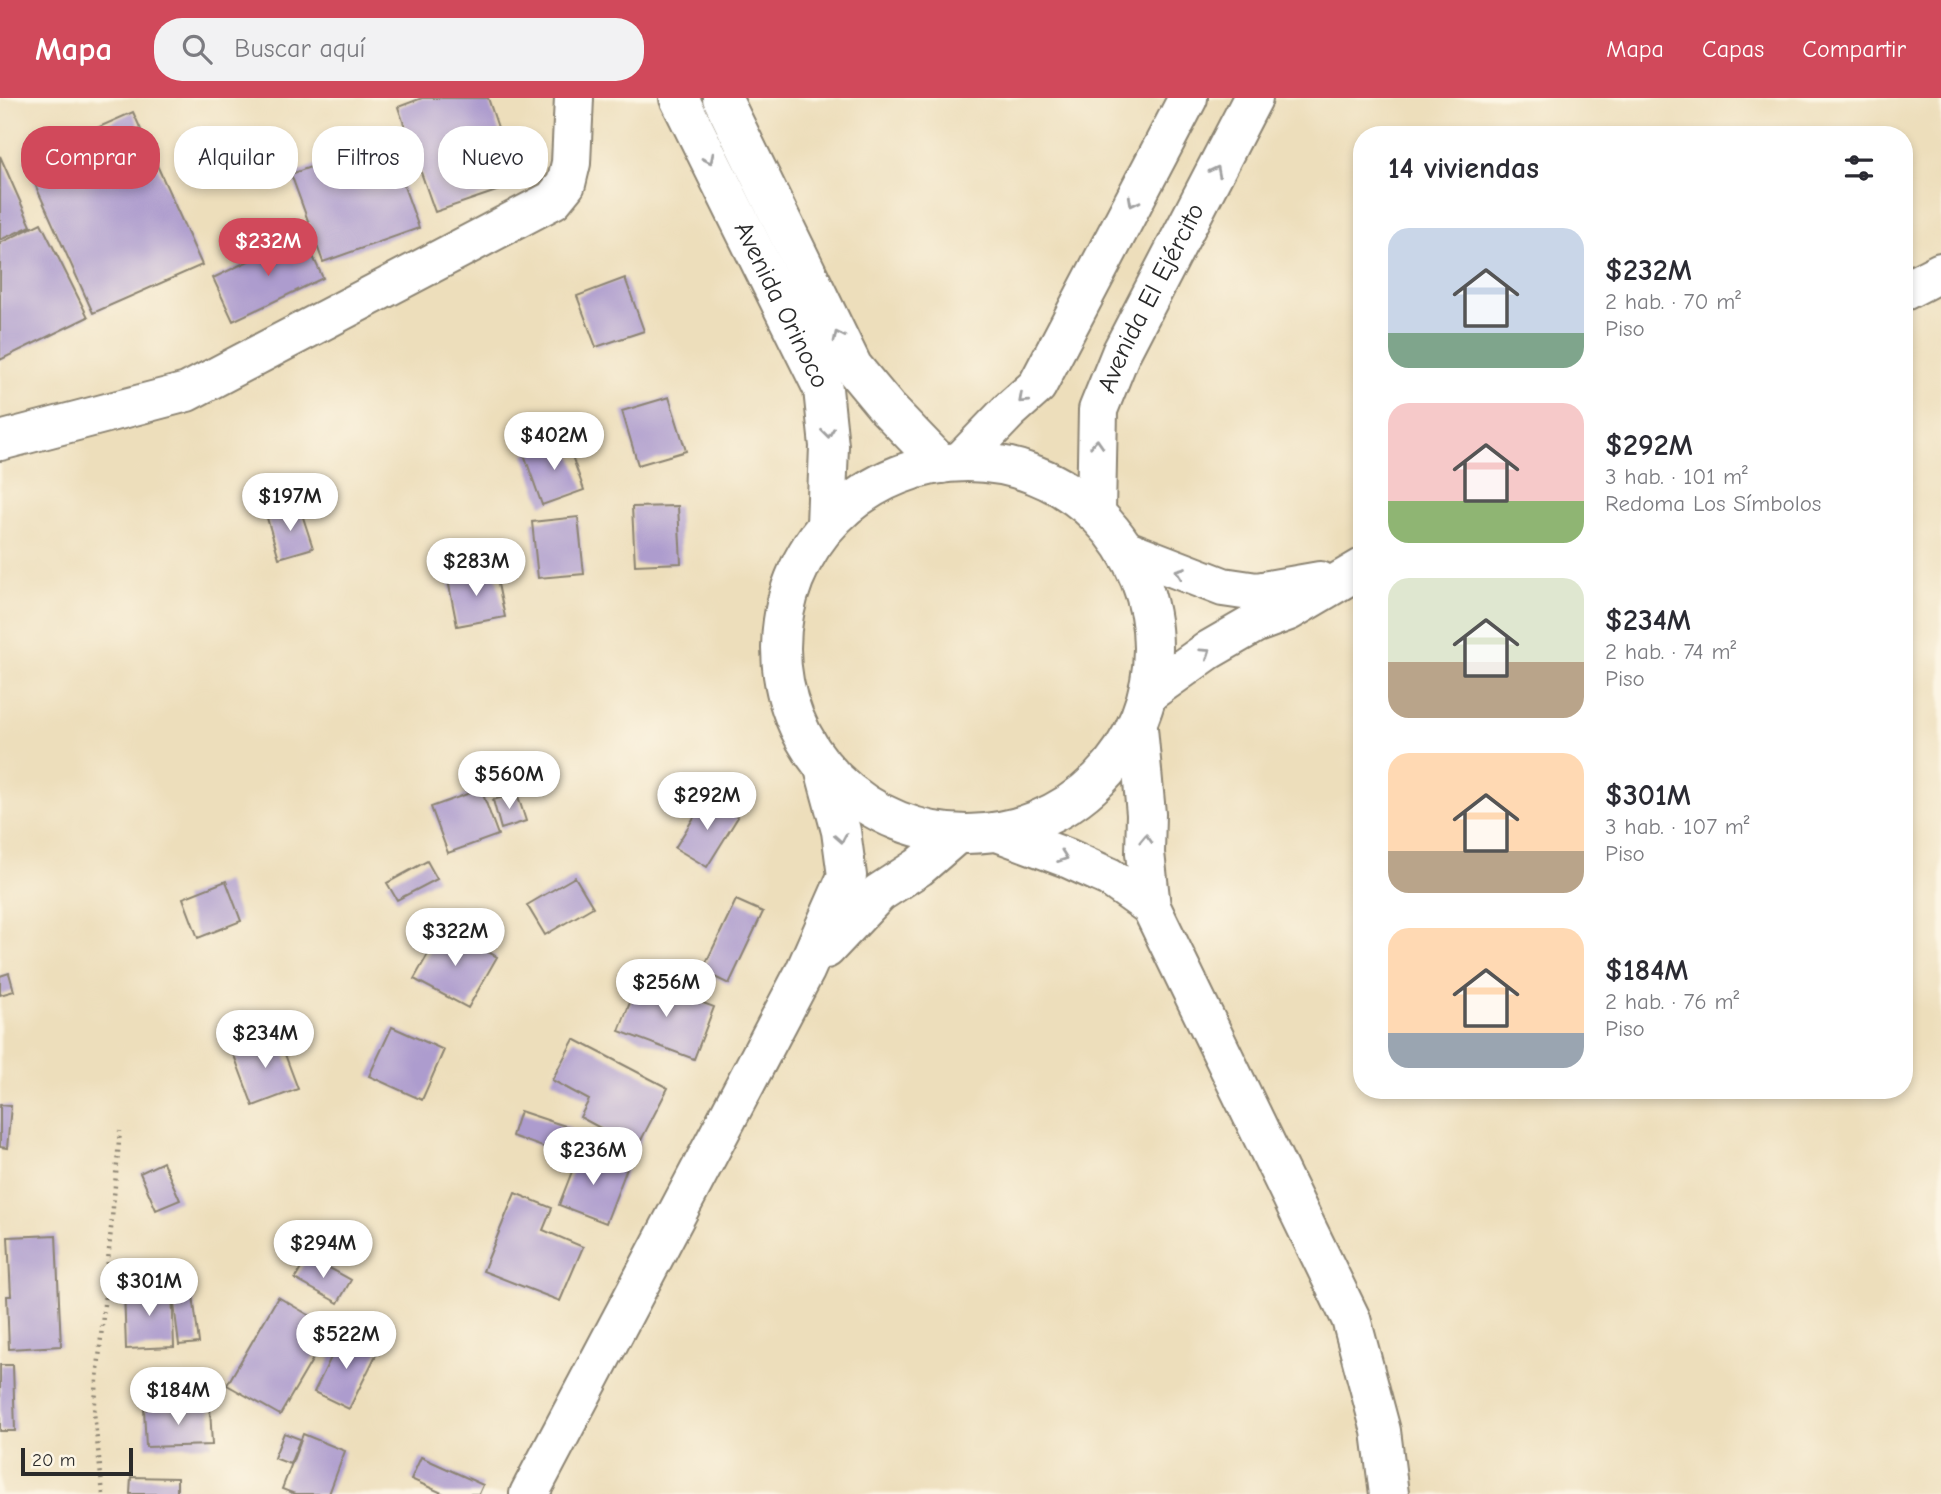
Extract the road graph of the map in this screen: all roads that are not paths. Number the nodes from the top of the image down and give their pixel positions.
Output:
1 (722, 98) edge
2 (1188, 98) edge
3 (1253, 98) edge
4 (677, 102) edge
5 (579, 106) edge
6 (1941, 272) edge
7 (1913, 286) edge
8 (0, 441) edge
9 (951, 463) junction
10 (1096, 512) junction
11 (826, 525) junction
12 (1127, 550) junction
13 (1352, 573) edge
14 (1150, 692) junction
15 (1138, 728) junction
16 (825, 772) junction
17 (1000, 833) junction
18 (956, 835) junction
19 (1151, 907) junction
20 (805, 971) junction
21 (529, 1494) edge
22 (1389, 1494) edge

9 -> 1 street, Avenida Orinoco
2 -> 9 street
10 -> 3 street, Avenida El Ejército
4 -> 11 street, Avenida Orinoco
5 - 8 street
6 - 7 street
9 - 10 street
9 - 11 street
10 - 12 street
11 - 16 street
13 -> 12 street
12 - 14 street
14 -> 13 street
14 - 15 street
15 - 17 street
19 -> 15 street
16 - 18 street
16 -> 20 street
17 - 18 street
17 -> 19 street
18 - 20 street
19 - 22 street
20 - 21 street

